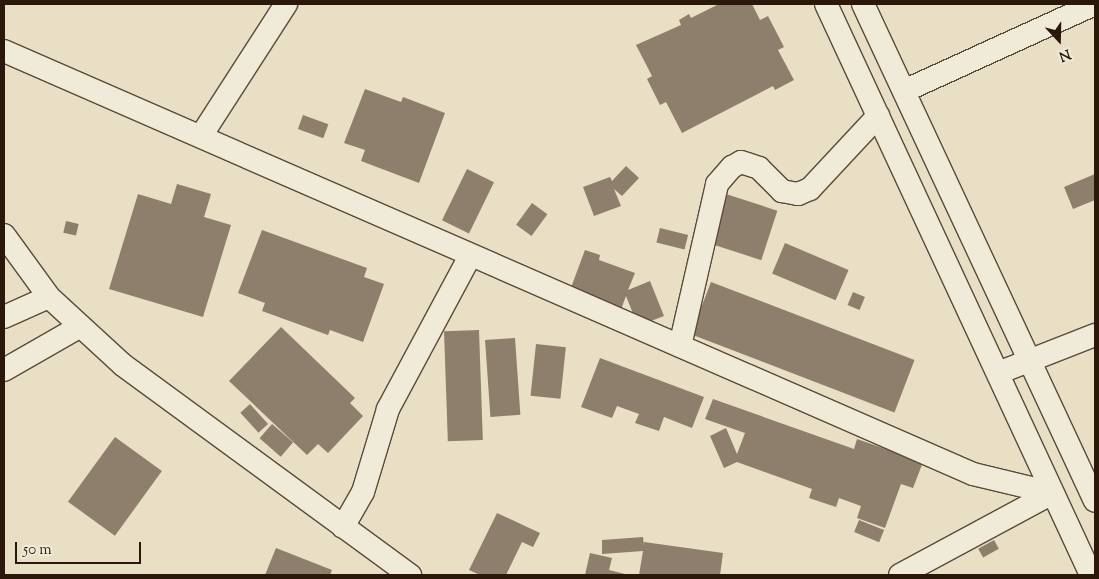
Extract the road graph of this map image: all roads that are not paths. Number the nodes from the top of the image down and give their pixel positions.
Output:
1 (286, 4) edge
2 (826, 4) edge
3 (863, 4) edge
4 (1095, 4) edge
5 (4, 51) edge
6 (904, 91) junction
7 (878, 116) junction
8 (201, 136) junction
9 (4, 235) edge
10 (470, 256) junction
11 (49, 297) junction
12 (4, 317) edge
13 (79, 327) junction
14 (1095, 335) edge
15 (680, 346) junction
16 (1029, 359) junction
17 (4, 370) edge
18 (998, 373) junction
19 (1052, 493) junction
20 (1095, 501) edge
21 (344, 527) junction
22 (404, 573) edge
23 (900, 575) edge
24 (1091, 575) edge

1 - 8 street
2 - 7 street
3 - 6 street
4 - 6 street
5 - 8 street
6 - 16 street
7 - 15 street
7 - 18 street
8 - 10 street
9 - 11 street
10 - 15 street
10 - 21 street
11 - 12 street
11 - 13 street
13 - 17 street
13 - 21 street
14 - 16 street
15 - 19 street
16 - 18 street
16 - 20 street
18 - 19 street
19 - 23 street
19 - 24 street
21 - 22 street

